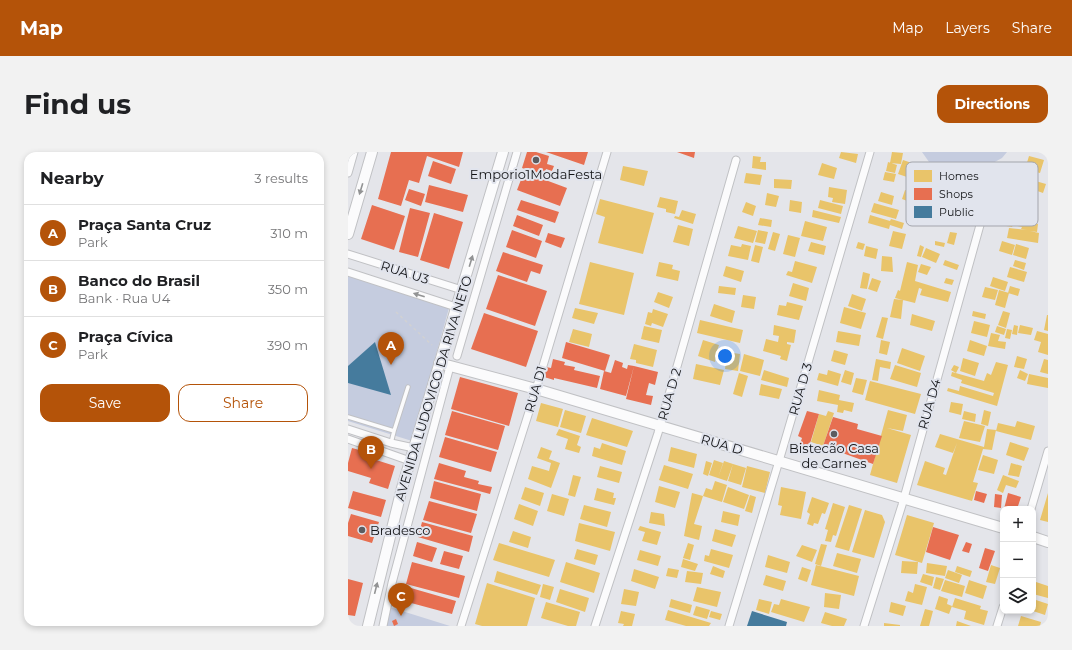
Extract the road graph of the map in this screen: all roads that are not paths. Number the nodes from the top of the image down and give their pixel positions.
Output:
1 (354, 152) edge
2 (372, 152) edge
3 (504, 152) edge
4 (517, 152) edge
5 (607, 152) edge
6 (870, 152) edge
7 (736, 160) dead end
8 (348, 173) edge
9 (980, 226) edge
10 (348, 234) edge
11 (348, 254) edge
12 (348, 272) edge
13 (462, 290) junction
14 (456, 307) junction
15 (457, 356) dead end
16 (440, 363) junction
17 (449, 370) dead end
18 (408, 387) dead end
19 (536, 389) junction
20 (348, 418) edge
21 (357, 420) junction
22 (660, 426) junction
23 (350, 429) edge
24 (394, 431) junction
25 (348, 439) edge
26 (391, 443) junction
27 (414, 448) junction
28 (1048, 451) edge
29 (410, 461) junction
30 (780, 461) junction
31 (903, 499) junction
32 (1032, 506) edge
33 (1000, 527) edge
34 (1036, 538) edge
35 (1048, 542) edge
36 (1001, 614) edge
37 (368, 626) edge
38 (383, 626) edge
39 (461, 626) edge
40 (596, 626) edge
41 (729, 626) edge
42 (864, 626) edge
43 (997, 626) edge

1 - 8 street
2 -> 10 street
13 -> 3 street, AVENIDA LUDOVICO DA RIVA NETO
4 - 15 street
5 - 19 street, RUA D1
6 - 30 street, RUA D 3
7 - 22 street, RUA D 2
9 - 31 street, RUA D4
11 - 13 street, RUA U3
14 -> 12 street, RUA U3
13 - 14 street, AVENIDA LUDOVICO DA RIVA NETO
14 - 16 street, AVENIDA LUDOVICO DA RIVA NETO
16 - 19 street, RUA D
16 - 27 street, AVENIDA LUDOVICO DA RIVA NETO
17 - 38 street
18 - 24 lane
19 - 22 street, RUA D
19 - 39 street, RUA D1
20 - 21 lane
21 - 23 lane
21 - 24 lane
22 - 30 street, RUA D
22 - 40 street, RUA D 2
23 - 25 street
23 - 26 street
24 - 26 lane
25 - 29 street
26 - 27 street
27 - 29 street, AVENIDA LUDOVICO DA RIVA NETO
28 - 32 street
37 -> 29 street, AVENIDA LUDOVICO DA RIVA NETO
30 - 31 street, RUA D
30 - 41 street, RUA D 3
31 - 33 street, RUA D
31 - 42 street, RUA D4
34 - 35 street
36 - 43 street

